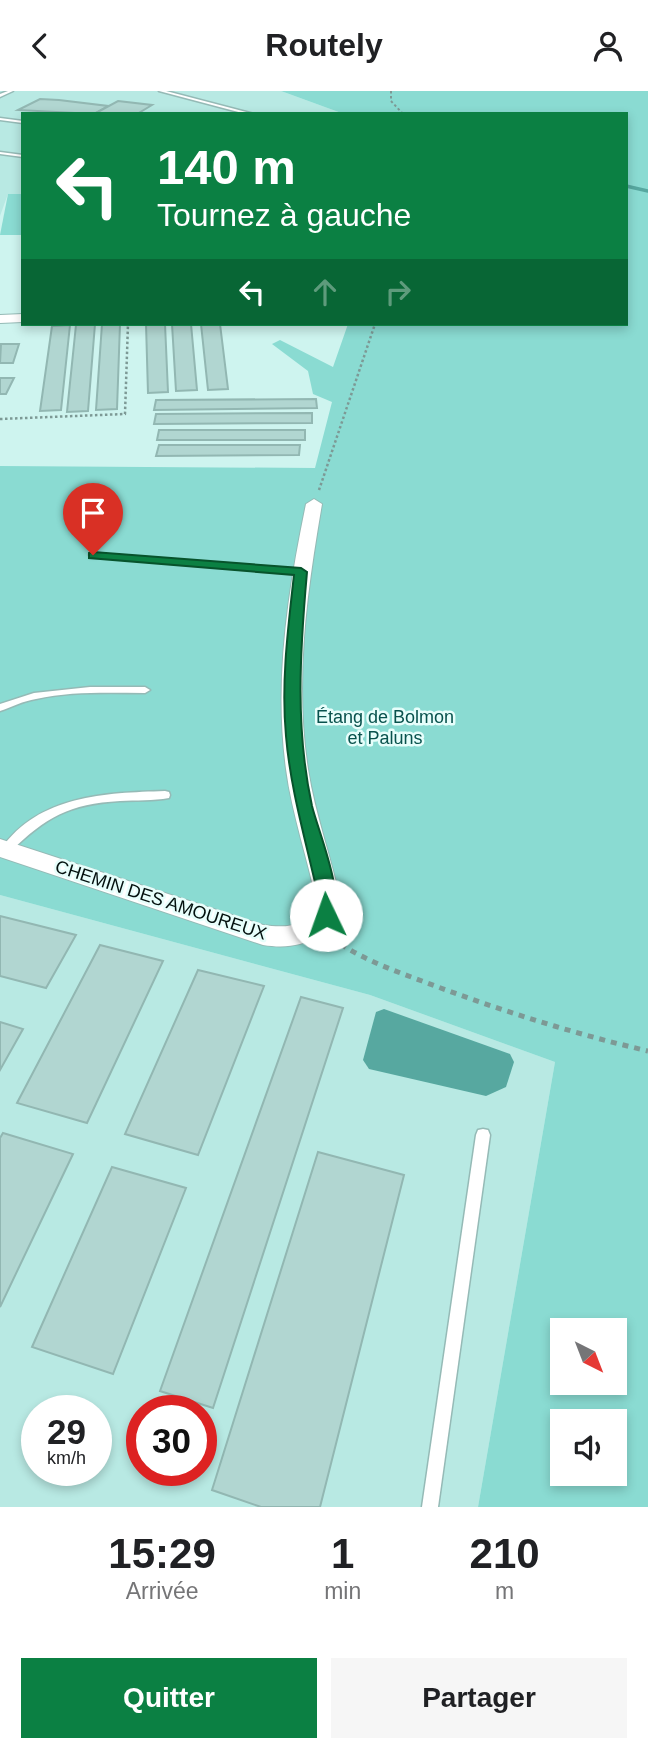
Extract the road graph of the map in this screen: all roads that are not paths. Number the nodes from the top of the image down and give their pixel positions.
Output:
1 (11, 91) edge
2 (160, 91) edge
3 (0, 96) edge
4 (244, 112) edge
5 (0, 119) edge
6 (21, 122) edge
7 (0, 153) edge
8 (21, 156) edge
9 (21, 318) edge
10 (2, 322) edge
11 (314, 504) road end
12 (93, 555) dead end
13 (301, 572) junction
14 (145, 691) dead end
15 (0, 708) edge
16 (164, 795) dead end
17 (3, 849) edge
18 (484, 1135) dead end
19 (430, 1507) edge

1 - 3 lane
2 - 4 lane
5 - 6 lane
7 - 8 lane
9 - 10 street
11 - 13 street
12 - 13 lane
13 - 17 street, CHEMIN DES AMOUREUX
14 - 15 lane
16 - 17 lane
18 - 19 lane

